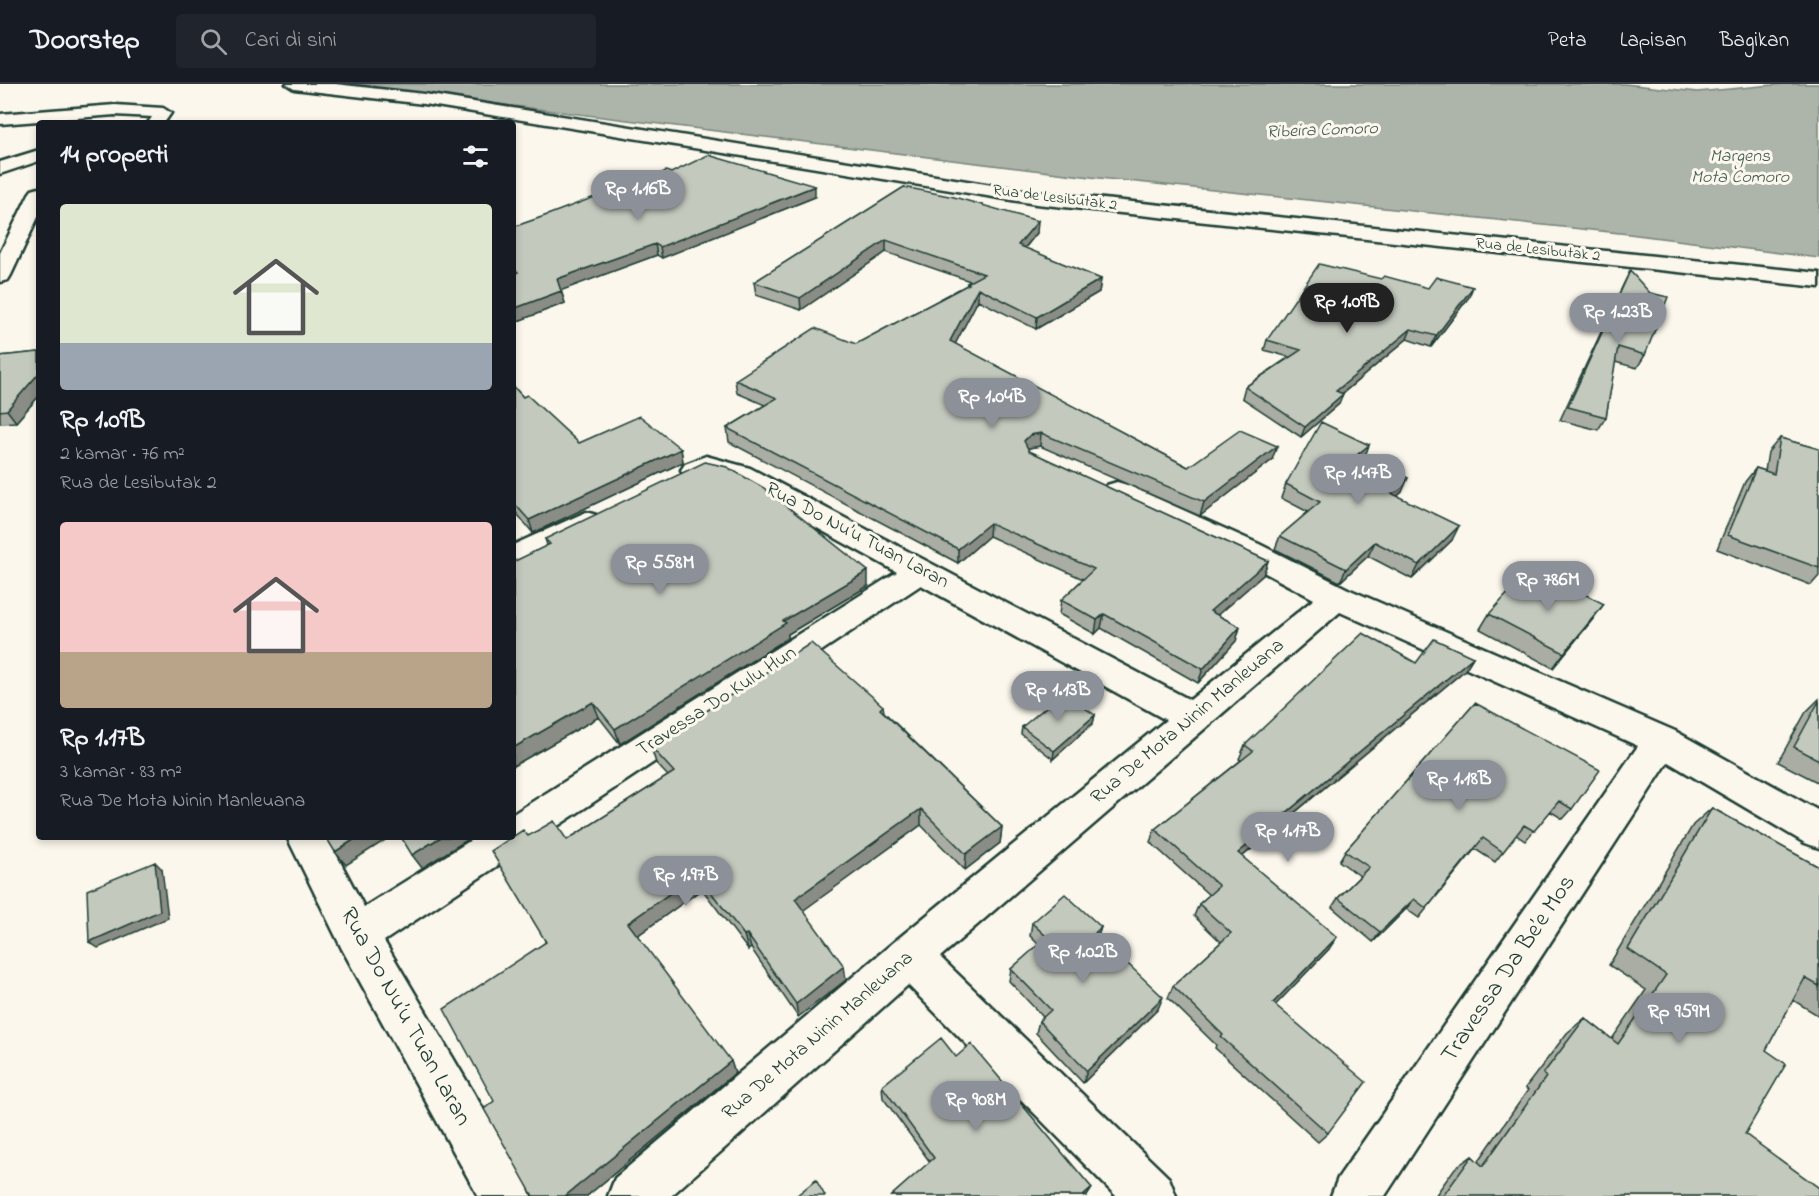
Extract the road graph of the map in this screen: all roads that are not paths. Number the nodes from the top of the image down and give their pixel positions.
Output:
1 (294, 84) edge
2 (159, 118) edge
3 (0, 119) edge
4 (36, 156) edge
5 (0, 168) edge
6 (36, 200) edge
7 (0, 275) edge
8 (1819, 280) edge
9 (1091, 480) edge
10 (666, 483) edge
11 (607, 512) edge
12 (518, 546) edge
13 (922, 570) junction
14 (1337, 597) junction
15 (1193, 718) junction
16 (1662, 741) junction
17 (1819, 831) edge
18 (516, 833) edge
19 (309, 840) edge
20 (505, 840) edge
21 (357, 935) junction
22 (909, 956) junction
23 (506, 1196) edge
24 (633, 1196) edge
25 (1151, 1196) edge
26 (1356, 1196) edge

1 - 8 street, Rua de Lesibutak 2
2 - 3 street
4 - 5 street
6 - 7 street
9 - 14 street
10 - 13 street, Rua Do Nu’u Tuan Laran
11 - 12 street
13 - 15 street, Rua Do Nu’u Tuan Laran
13 - 18 street, Travessa Do Kulu Hun
14 - 15 street, Rua De Mota Ninin Manleuana
14 - 16 street
15 - 22 street, Rua De Mota Ninin Manleuana
16 - 17 street
16 - 26 street, Travessa Da Be’e Mos
19 - 21 street, Rua Do Nu’u Tuan Laran
20 - 21 street, Travessa Do Kulu Hun
21 - 23 street, Rua Do Nu’u Tuan Laran
22 - 24 street, Rua De Mota Ninin Manleuana
22 - 25 street

